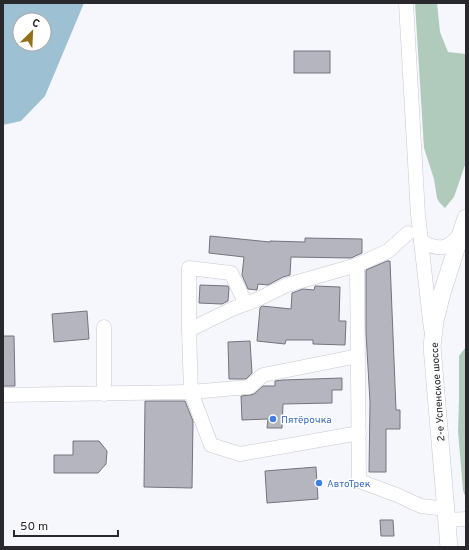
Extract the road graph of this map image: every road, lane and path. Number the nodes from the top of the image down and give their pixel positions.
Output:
1 (406, 3) edge
2 (464, 225) edge
3 (408, 233) dead end
4 (421, 241) junction
5 (357, 265) junction
6 (246, 304) junction
7 (104, 327) dead end
8 (189, 330) junction
9 (432, 346) junction
10 (358, 356) junction
11 (191, 392) junction
12 (104, 394) junction
13 (3, 395) edge
14 (358, 434) junction
15 (447, 514) junction
16 (466, 519) edge
17 (449, 547) edge

1 - 4 street
2 - 4 street
2 - 9 main road, 2-е Успенское шоссе
3 - 5 street
4 - 9 street
5 - 6 street
5 - 10 street
6 - 8 street
6 - 8 street
7 - 12 street
8 - 11 street
9 - 15 main road, 2-е Успенское шоссе
10 - 11 street
10 - 14 street
11 - 12 street
11 - 14 street
12 - 13 street
14 - 15 street
15 - 16 street
15 - 17 main road, 2-е Успенское шоссе

